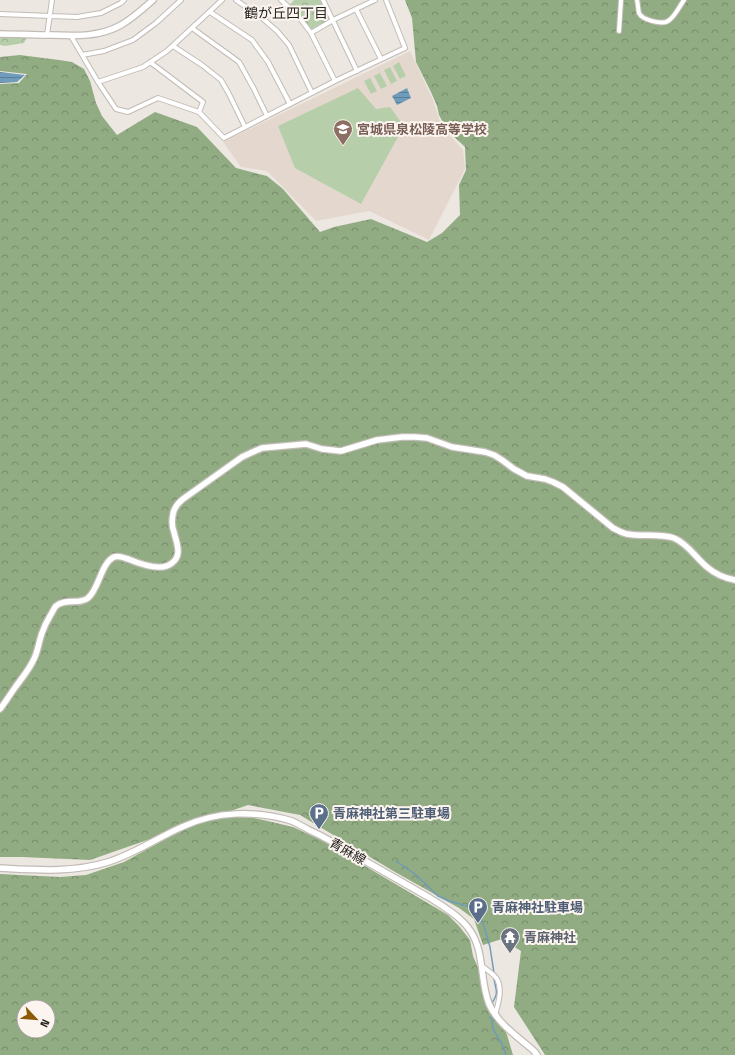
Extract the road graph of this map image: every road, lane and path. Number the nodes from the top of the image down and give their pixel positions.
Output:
1 (52, 0) edge
2 (124, 0) edge
3 (152, 0) edge
4 (181, 0) edge
5 (222, 0) edge
6 (236, 0) edge
7 (281, 0) edge
8 (323, 0) edge
9 (375, 0) edge
10 (386, 0) edge
11 (621, 0) edge
12 (637, 0) edge
13 (684, 0) edge
14 (356, 9) junction
15 (210, 12) junction
16 (0, 14) edge
17 (49, 16) junction
18 (333, 20) junction
19 (192, 28) junction
20 (619, 31) dead end
21 (311, 33) junction
22 (0, 34) edge
23 (47, 35) junction
24 (71, 36) junction
25 (173, 46) junction
26 (82, 55) junction
27 (380, 59) junction
28 (150, 62) junction
29 (356, 71) junction
30 (335, 81) junction
31 (98, 82) junction
32 (312, 93) junction
33 (290, 104) junction
34 (199, 112) junction
35 (267, 116) junction
36 (245, 127) junction
37 (735, 580) edge
38 (0, 709) edge
39 (0, 868) edge
40 (482, 966) junction
41 (495, 1015) junction
42 (537, 1055) edge

1 - 17 street
2 - 17 street
3 - 24 street
4 - 26 street
5 - 15 street
6 - 32 street
7 - 21 street
8 - 18 street
9 - 14 street
10 - 27 street
11 - 20 street
12 - 13 street
14 - 18 street
14 - 27 street
15 - 19 street
15 - 33 street
16 - 17 street
17 - 23 street
18 - 21 street
18 - 29 street
19 - 25 street
19 - 35 street
21 - 30 street
22 - 23 street
23 - 24 street
24 - 26 street
25 - 28 street
25 - 36 street
26 - 31 street
27 - 29 street
28 - 31 street
28 - 34 street
29 - 30 street
30 - 32 street
31 - 34 street
32 - 33 street
33 - 35 street
34 - 36 street
35 - 36 street
37 - 38 street
39 - 40 street, 青麻線
40 - 41 street, 青麻線
40 - 41 street
41 - 42 street, 青麻線

